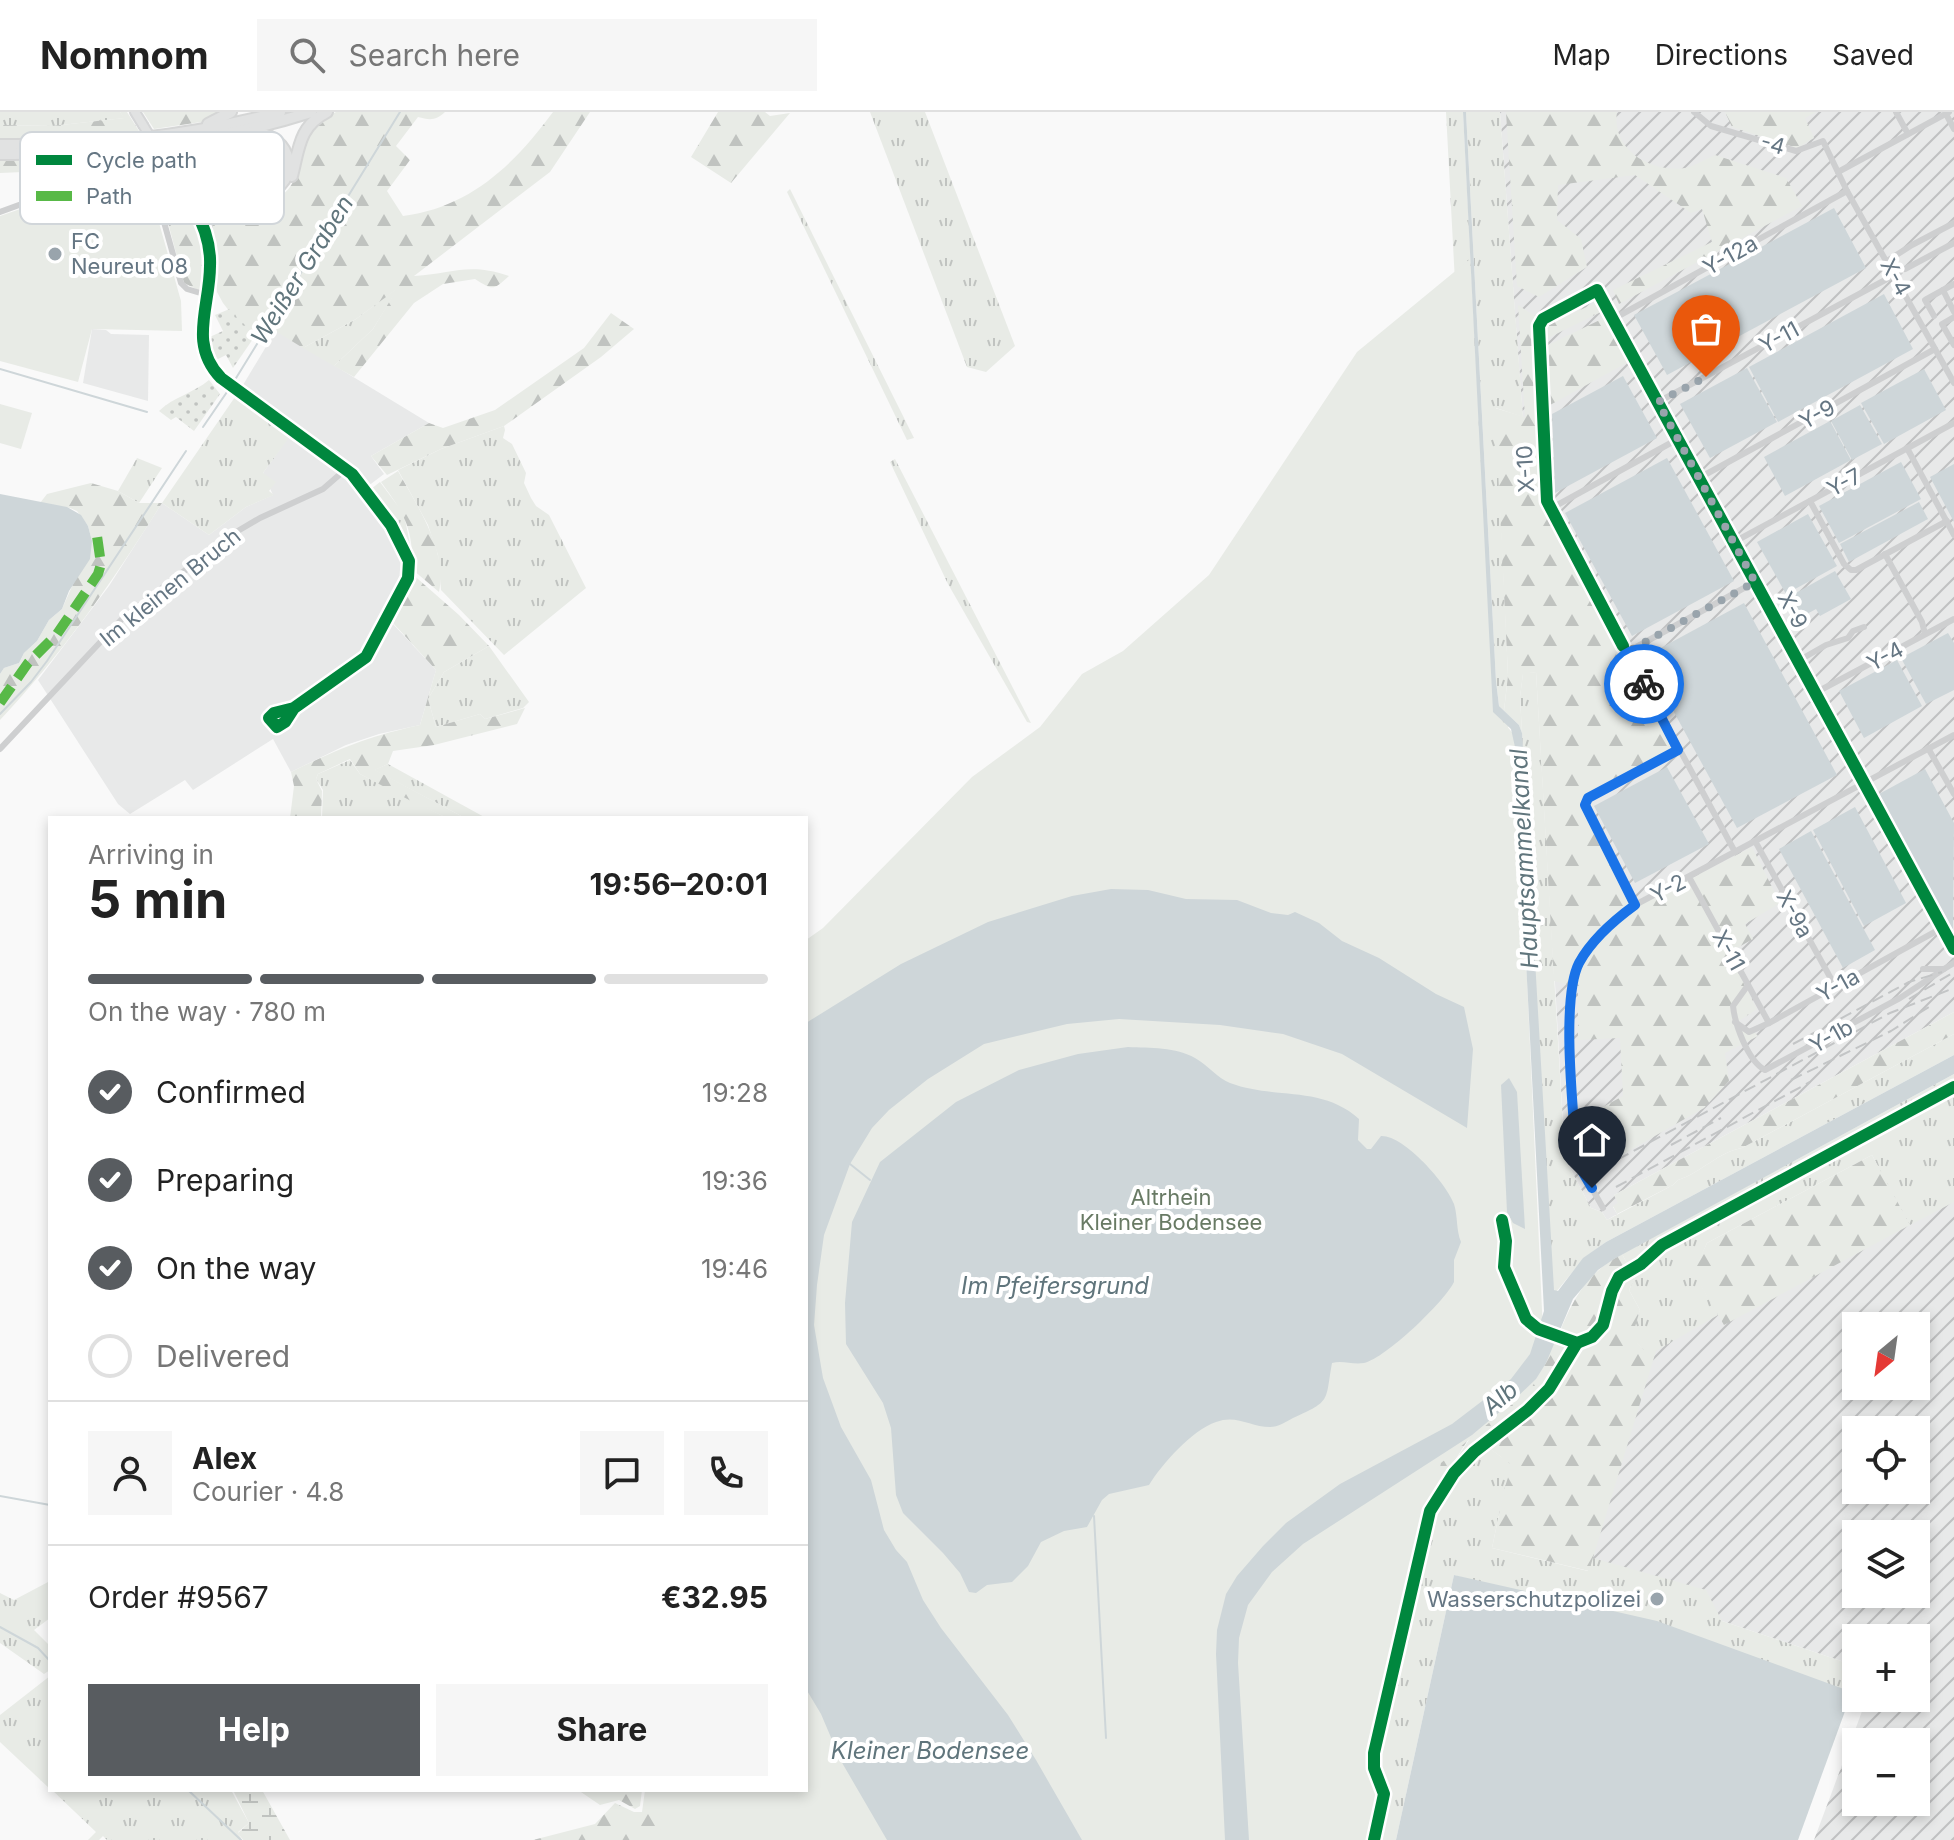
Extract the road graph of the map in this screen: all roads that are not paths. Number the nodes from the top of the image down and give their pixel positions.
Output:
1 (135, 112) edge
2 (231, 112) edge
3 (280, 112) edge
4 (311, 112) edge
5 (327, 112) edge
6 (1694, 112) edge
7 (1896, 112) edge
8 (1947, 113) edge
9 (1954, 129) edge
10 (147, 132) edge
11 (179, 132) edge
12 (184, 132) edge
13 (234, 132) edge
14 (1908, 134) junction
15 (0, 145) edge
16 (20, 145) edge
17 (284, 151) edge
18 (20, 153) edge
19 (0, 154) edge
20 (1838, 172) junction
21 (284, 179) edge
22 (284, 186) edge
23 (1847, 191) junction
24 (20, 205) edge
25 (0, 212) edge
26 (1954, 223) edge
27 (165, 224) edge
28 (201, 224) edge
29 (206, 224) edge
30 (205, 232) junction
31 (1954, 243) edge
32 (1887, 261) junction
33 (1900, 272) junction
34 (1954, 284) edge
35 (1943, 290) junction
36 (207, 295) junction
37 (1954, 314) edge
38 (1934, 316) dead end
39 (1543, 319) joint
40 (1613, 319) junction
41 (1954, 345) edge
42 (1935, 349) junction
43 (1954, 383) edge
44 (1658, 402) junction
45 (1954, 423) edge
46 (1678, 439) junction
47 (1907, 448) junction
48 (346, 469) junction
49 (1699, 478) junction
50 (1810, 501) junction
51 (1550, 509) junction
52 (1947, 521) junction
53 (1954, 535) edge
54 (1734, 542) junction
55 (1885, 554) junction
56 (1755, 582) junction
57 (1954, 619) edge
58 (1864, 627) dead end
59 (1925, 634) junction
60 (1625, 649) junction
61 (1798, 661) junction
62 (1815, 693) junction
63 (294, 708) dead end
64 (1954, 735) edge
65 (1928, 748) junction
66 (0, 749) edge
67 (1678, 750) junction
68 (1863, 783) junction
69 (1954, 794) edge
70 (1755, 841) junction
71 (1735, 852) junction
72 (1689, 877) junction
73 (1635, 905) junction
74 (1942, 928) junction
75 (1954, 949) edge
76 (1954, 963) edge
77 (1923, 969) dead end
78 (1944, 969) junction
79 (1748, 985) junction
80 (1835, 986) junction
81 (1735, 1022) junction
82 (1769, 1023) junction
83 (1603, 1208) dead end

1 - 10 main road, bridge
2 - 11 highway
3 - 12 highway
4 - 13 highway
5 - 22 highway
6 - 20 street, -4
7 - 14 street
8 - 9 street
8 - 14 street
14 - 20 street
15 - 16 highway
17 - 21 highway
18 - 19 highway
20 - 23 street, X-4
23 - 32 street, X-4
23 - 40 street, Y-12a
24 - 25 street
26 - 32 street
27 - 36 street
28 - 30 street
29 - 30 highway
30 - 36 street
31 - 33 street, Y-11
32 - 33 street, X-4
33 - 42 street, X-4
33 - 44 street, Y-11
34 - 35 street
35 - 37 street
35 - 38 street
36 - 48 street
37 - 41 street
39 - 40 street, X-9
39 - 51 street, X-10
40 - 44 street, X-9
42 - 43 street, X-4
42 - 49 street, Y-9
44 - 46 street, X-9
45 - 47 street, Y-7
46 - 49 street, X-9
46 - 51 street
47 - 50 street, Y-7
47 - 52 street
48 - 63 street
48 - 66 street, Im kleinen Bruch
49 - 54 street, X-9
50 - 54 street, Y-7
50 - 55 street
51 - 60 street, X-10
52 - 53 street
52 - 55 street
54 - 56 street, X-9
55 - 59 street
56 - 60 street
56 - 61 street, X-9
57 - 59 street, Y-4
58 - 61 street
59 - 62 street, Y-4
60 - 67 street, X-10
61 - 62 street, X-9
62 - 68 street, X-9
64 - 65 street, Y-2
65 - 68 street, Y-2
65 - 69 street
67 - 71 street, X-10
67 - 73 street
68 - 70 street, Y-2
68 - 74 street, X-9
70 - 71 street, Y-2
70 - 80 street, X-9a
71 - 72 street, Y-2
72 - 73 street, Y-2
72 - 79 street, X-11
73 - 83 street, Y-2
74 - 75 street, X-9
74 - 80 street, Y-1a
76 - 78 street, Y-1b
77 - 78 street
78 - 81 street, Y-1b
79 - 81 street
79 - 82 street, X-11
80 - 82 street, Y-1a
81 - 82 street

